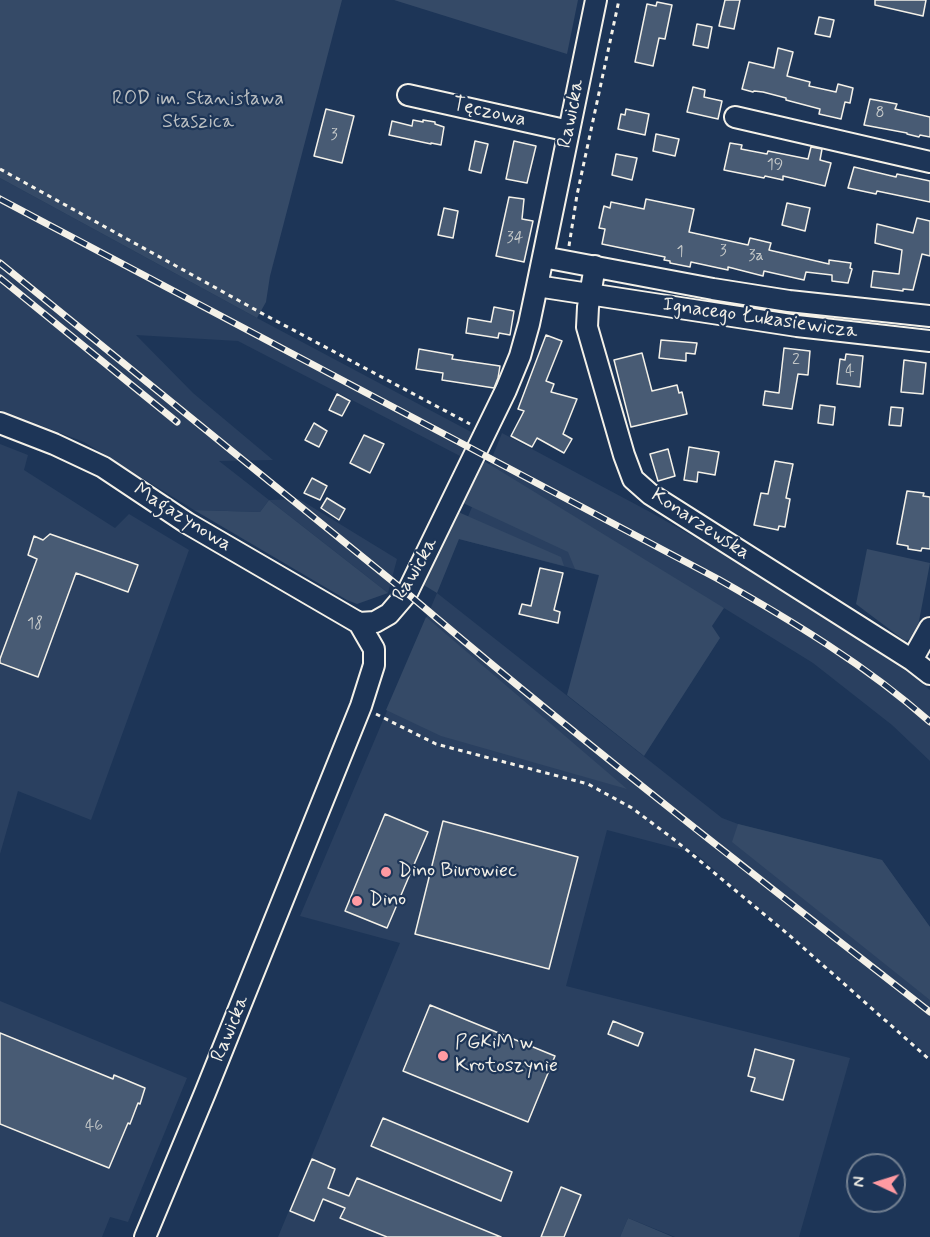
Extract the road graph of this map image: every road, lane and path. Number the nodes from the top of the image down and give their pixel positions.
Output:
1 (596, 0) edge
2 (619, 0) edge
3 (408, 94) dead end
4 (735, 117) dead end
5 (569, 131) junction
6 (930, 162) edge
7 (0, 169) edge
8 (543, 257) junction
9 (566, 261) junction
10 (595, 266) junction
11 (537, 286) junction
12 (590, 294) junction
13 (800, 302) junction
14 (930, 316) edge
15 (797, 326) junction
16 (930, 341) edge
17 (0, 423) edge
18 (478, 429) dead end
19 (358, 623) junction
20 (930, 628) edge
21 (912, 660) junction
22 (930, 674) edge
23 (362, 706) junction
24 (930, 1060) edge
25 (145, 1237) edge

1 - 5 street, Rawicka
2 - 9 path
3 - 5 street, Tęczowa
4 - 6 street
5 - 8 street, Rawicka
7 - 18 path
8 - 9 street, Ignacego Łukasiewicza
8 - 11 street, Rawicka
9 - 10 street, Ignacego Łukasiewicza
10 - 12 street
10 - 13 street, Ignacego Łukasiewicza
11 - 12 street, Ignacego Łukasiewicza
11 - 19 street, Rawicka
12 - 15 street, Ignacego Łukasiewicza
12 - 21 street, Konarzewska
13 - 14 street, Ignacego Łukasiewicza
13 - 15 street
15 - 16 street, Ignacego Łukasiewicza
17 - 19 street, Magazynowa
19 - 23 street, Rawicka
20 - 21 street
21 - 22 street, Konarzewska
23 - 24 path
23 - 25 street, Rawicka

